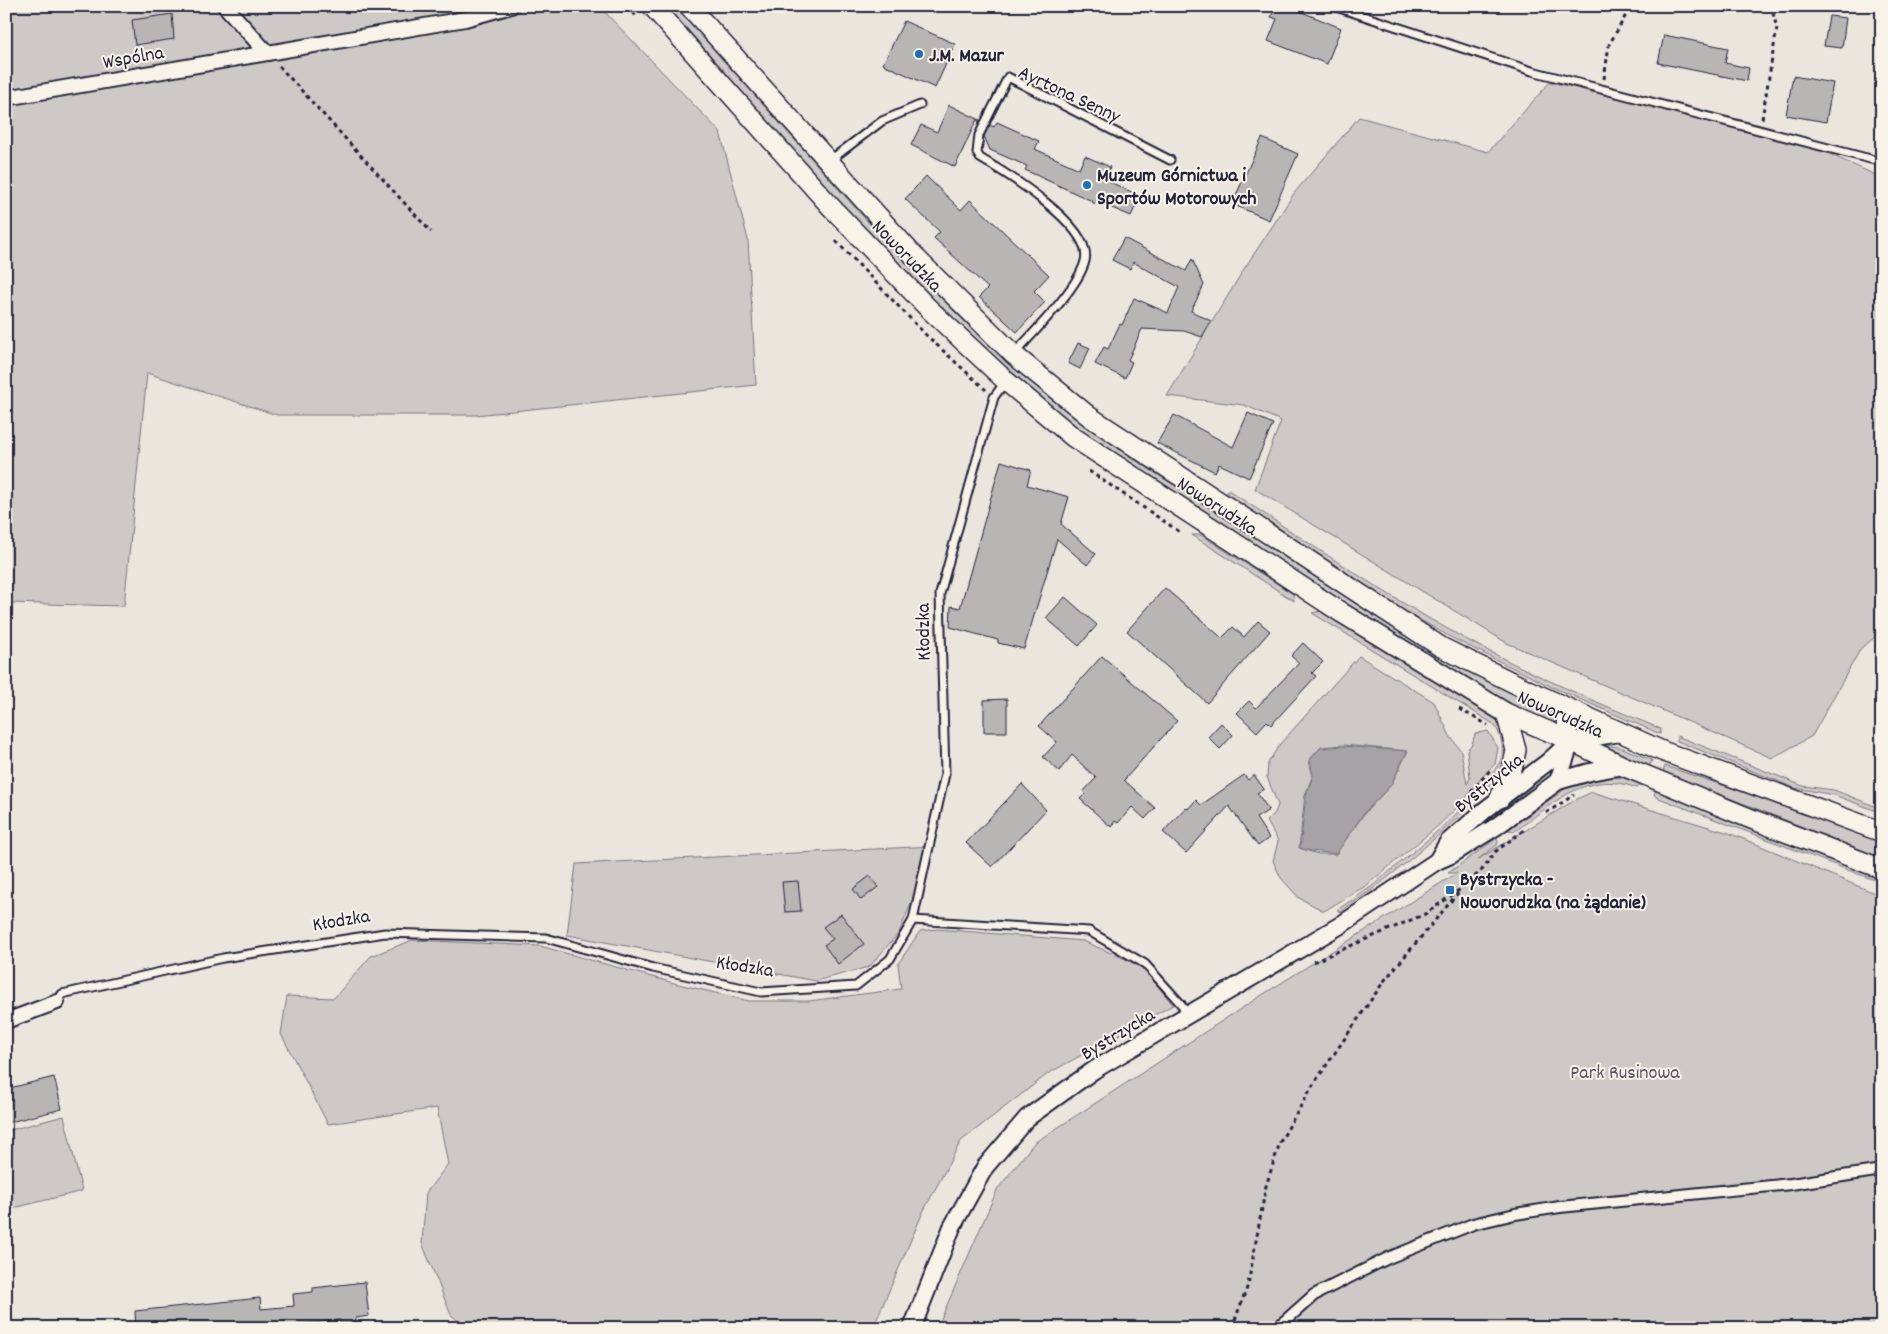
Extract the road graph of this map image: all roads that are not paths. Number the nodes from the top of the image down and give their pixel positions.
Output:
1 (225, 6) edge
2 (512, 6) edge
3 (652, 6) edge
4 (689, 6) edge
5 (1333, 6) edge
6 (267, 53) junction
7 (6, 98) edge
8 (920, 105) dead end
9 (1170, 160) dead end
10 (828, 162) junction
11 (1882, 162) edge
12 (1014, 355) junction
13 (1006, 382) junction
14 (1561, 705) junction
15 (1506, 714) junction
16 (1620, 733) junction
17 (1571, 741) junction
18 (1623, 766) junction
19 (1558, 781) junction
20 (1500, 798) junction
21 (1882, 832) edge
22 (1437, 861) junction
23 (1882, 869) edge
24 (913, 920) junction
25 (57, 1002) joint
26 (1188, 1015) junction
27 (6, 1021) edge
28 (1882, 1170) edge
29 (912, 1328) edge
30 (1277, 1328) edge

1 - 6 street
2 - 6 street, Wspólna
3 - 13 main road, Noworudzka
4 - 10 main road, Noworudzka
5 - 11 lane
6 - 7 street, Wspólna
8 - 10 lane
9 - 12 lane, Ayrtona Senny
10 - 12 main road, Noworudzka
12 - 14 main road, Noworudzka
13 - 15 main road, Noworudzka
13 - 24 lane, Kłodzka
14 - 16 main road, Noworudzka
14 - 17 street
15 - 17 main road, Noworudzka
15 - 20 main road
16 - 17 street
16 - 21 main road, Noworudzka
17 - 18 main road, Noworudzka
17 - 19 street
17 - 20 street, Bystrzycka
18 - 19 street, Bystrzycka
18 - 23 main road, Noworudzka
19 - 22 street, Bystrzycka
20 - 22 street, Bystrzycka
22 - 26 street, Bystrzycka
24 - 25 lane, Kłodzka
24 - 26 lane
25 - 27 street, Kłodzka
26 - 29 street, Bystrzycka
28 - 30 street

